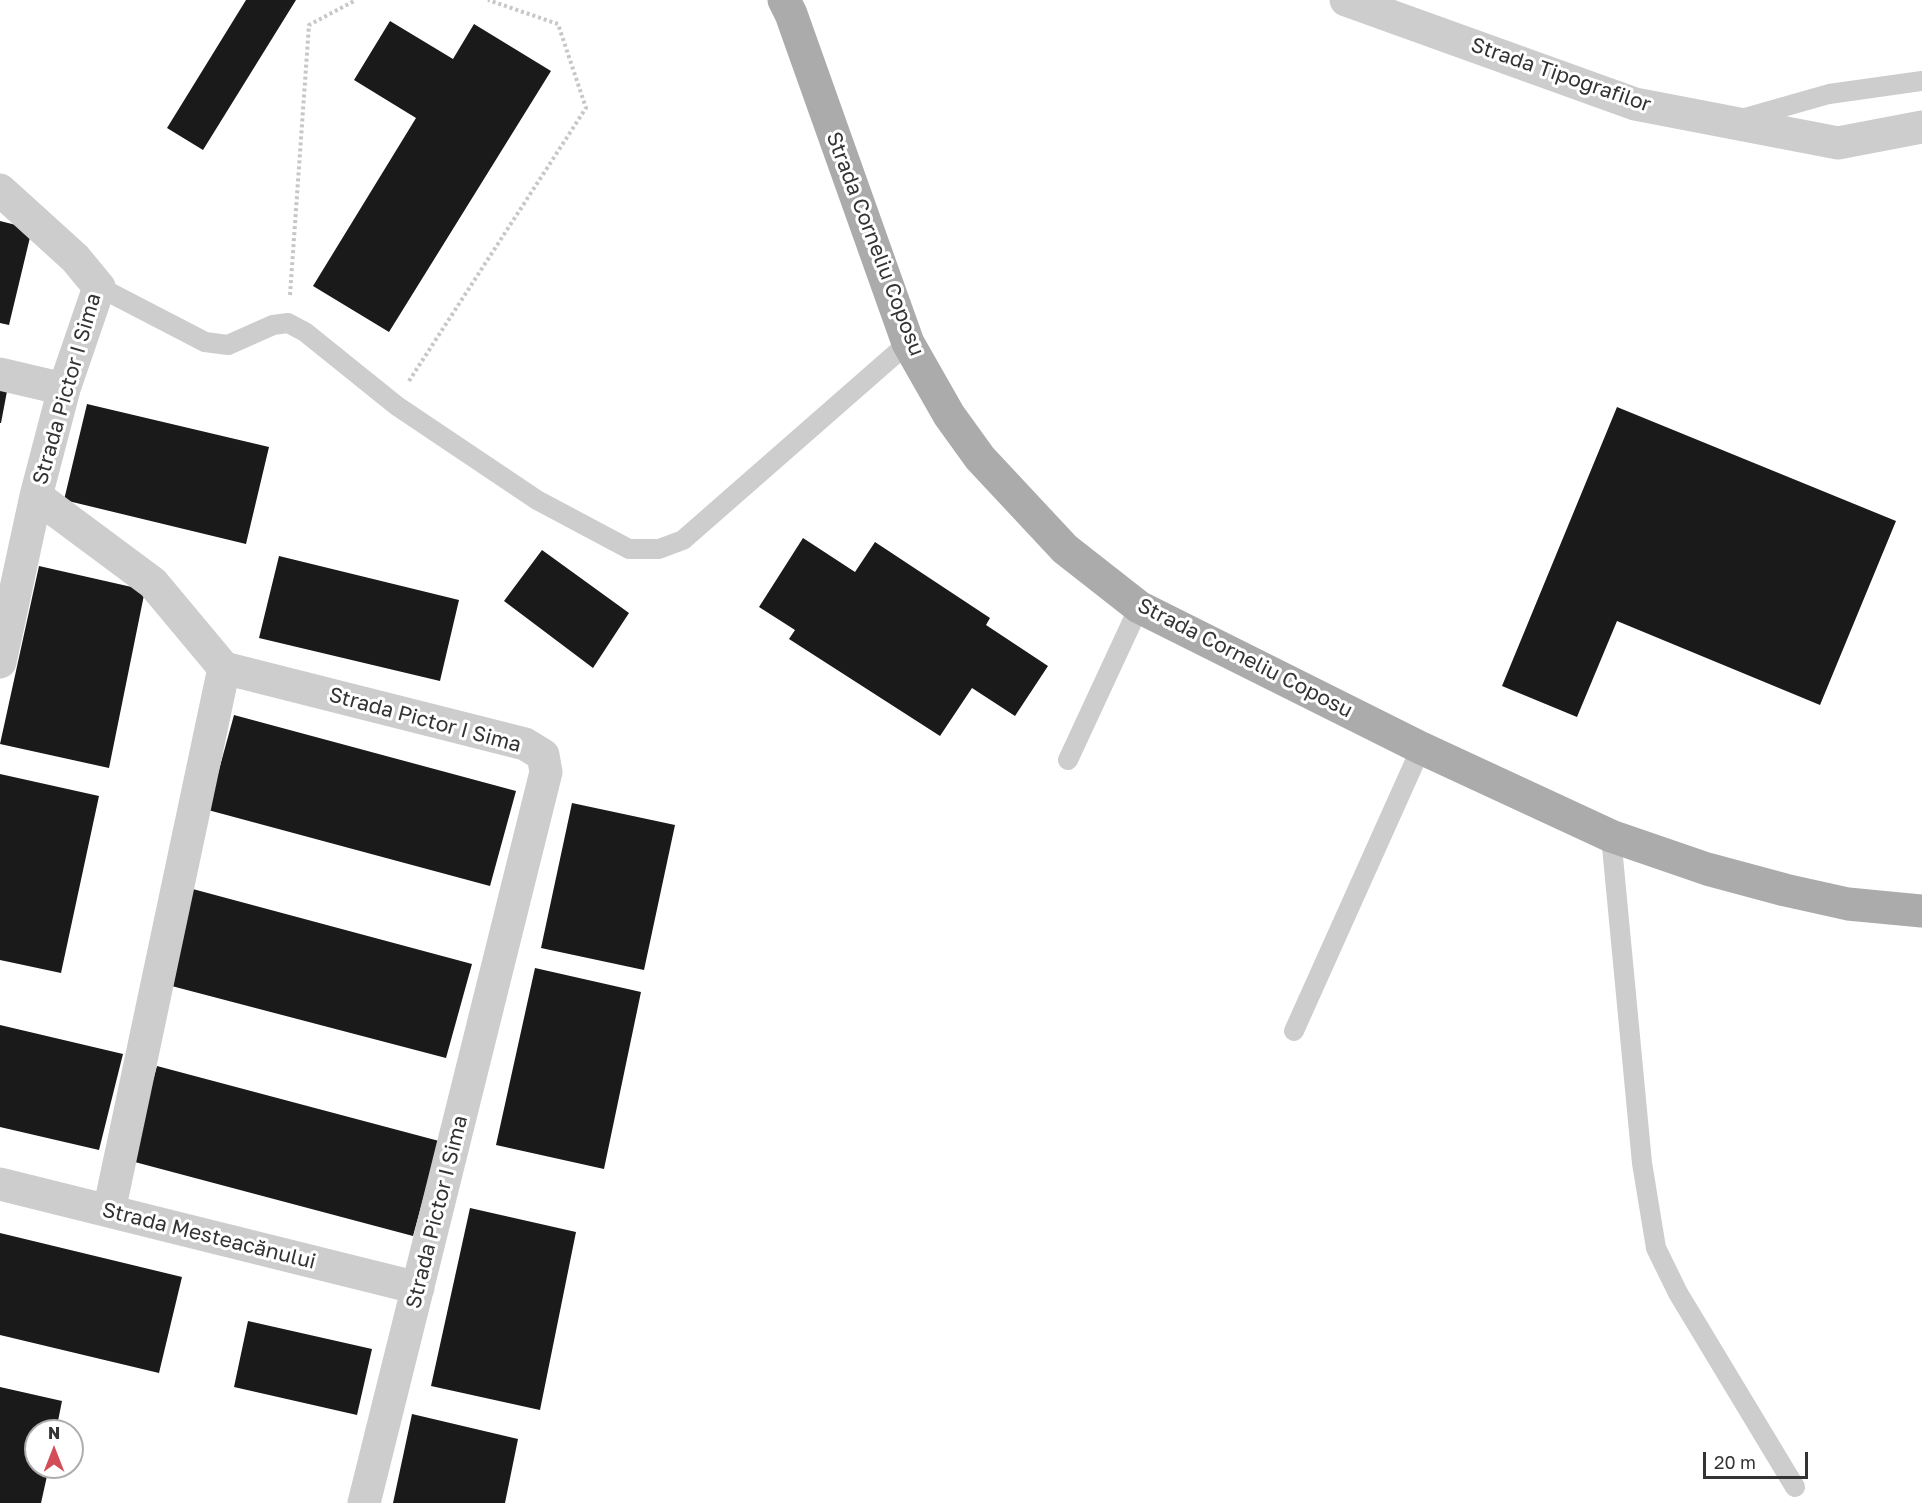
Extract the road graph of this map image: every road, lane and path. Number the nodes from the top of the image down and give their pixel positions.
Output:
1 (356, 0) edge
2 (488, 0) edge
3 (784, 0) edge
4 (1346, 0) edge
5 (1922, 81) edge
6 (1726, 123) junction
7 (1922, 127) edge
8 (0, 190) edge
9 (99, 288) junction
10 (288, 323) junction
11 (908, 343) junction
12 (0, 374) edge
13 (64, 389) junction
14 (397, 406) junction
15 (36, 496) junction
16 (1139, 607) junction
17 (0, 662) edge
18 (224, 668) junction
19 (1421, 748) junction
20 (1068, 760) dead end
21 (1611, 836) junction
22 (1922, 911) edge
23 (1294, 1031) dead end
24 (0, 1184) edge
25 (109, 1211) junction
26 (418, 1288) junction
27 (1794, 1487) dead end
28 (364, 1503) edge

1 - 10 path
2 - 14 path
3 - 11 main road, Strada Corneliu Coposu
4 - 6 street, Strada Tipografilor
5 - 6 lane
6 - 7 street, Strada Tipografilor
8 - 9 street, Strada Pictor I Sima
9 - 10 lane
9 - 13 street, Strada Pictor I Sima
10 - 14 lane
11 - 14 lane
11 - 16 main road, Strada Corneliu Coposu
12 - 13 street
13 - 15 street, Strada Pictor I Sima
15 - 17 street
15 - 18 street, Strada Pictor I Sima
16 - 19 main road, Strada Corneliu Coposu
16 - 20 lane
18 - 25 street
18 - 26 street, Strada Pictor I Sima
19 - 21 main road, Strada Corneliu Coposu
19 - 23 lane
21 - 22 main road, Strada Corneliu Coposu
21 - 27 lane
24 - 25 street, Strada Mesteacănului
25 - 26 street, Strada Mesteacănului
26 - 28 street, Strada Pictor I Sima

